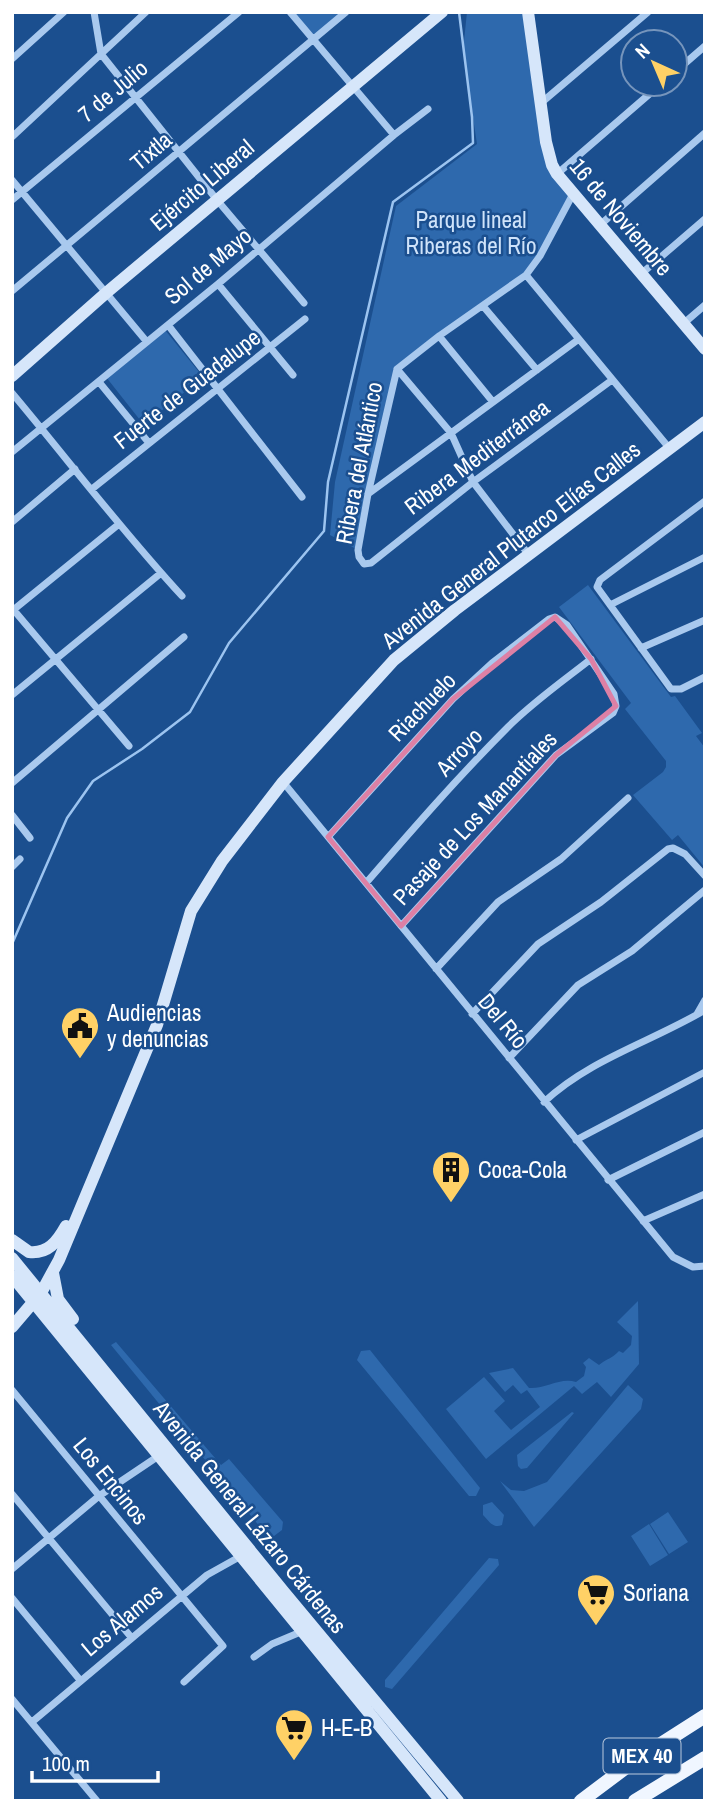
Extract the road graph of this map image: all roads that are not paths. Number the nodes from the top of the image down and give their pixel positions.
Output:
1 (64, 12) edge
2 (94, 12) edge
3 (146, 12) edge
4 (239, 12) edge
5 (290, 12) edge
6 (346, 12) edge
7 (442, 12) edge
8 (540, 12) edge
9 (648, 12) edge
10 (528, 17) edge
11 (314, 40) junction
12 (705, 46) edge
13 (101, 54) junction
14 (12, 59) edge
15 (689, 60) edge
16 (352, 88) junction
17 (135, 98) junction
18 (645, 98) edge
19 (541, 104) junction
20 (428, 109) dead end
21 (705, 132) edge
22 (394, 135) junction
23 (12, 137) edge
24 (179, 152) junction
25 (557, 174) junction
26 (12, 180) edge
27 (22, 192) junction
28 (573, 194) junction
29 (12, 200) edge
30 (217, 200) junction
31 (705, 219) edge
32 (600, 225) junction
33 (67, 245) junction
34 (259, 248) junction
35 (641, 274) junction
36 (526, 275) junction
37 (218, 284) junction
38 (12, 291) edge
39 (106, 293) junction
40 (304, 303) dead end
41 (705, 305) edge
42 (483, 306) junction
43 (305, 319) dead end
44 (683, 324) junction
45 (168, 325) junction
46 (439, 336) junction
47 (579, 339) junction
48 (147, 342) junction
49 (271, 348) junction
50 (705, 349) edge
51 (397, 369) junction
52 (537, 370) junction
53 (293, 375) dead end
54 (12, 376) edge
55 (612, 380) junction
56 (99, 382) junction
57 (219, 388) junction
58 (12, 393) edge
59 (493, 402) junction
60 (705, 422) edge
61 (42, 428) junction
62 (451, 433) junction
63 (149, 443) junction
64 (670, 449) junction
65 (12, 452) edge
66 (75, 469) junction
67 (473, 482) junction
68 (92, 489) junction
69 (368, 494) junction
70 (302, 497) dead end
71 (705, 501) edge
72 (12, 522) edge
73 (119, 524) junction
74 (529, 555) junction
75 (705, 557) edge
76 (364, 564) joint
77 (161, 573) junction
78 (182, 596) dead end
79 (610, 605) junction
80 (13, 610) edge
81 (705, 620) edge
82 (184, 637) dead end
83 (641, 648) junction
84 (591, 659) junction
85 (56, 660) junction
86 (705, 677) edge
87 (12, 695) edge
88 (100, 710) junction
89 (129, 746) dead end
90 (284, 782) junction
91 (12, 783) edge
92 (628, 798) dead end
93 (12, 815) edge
94 (328, 837) junction
95 (30, 838) dead end
96 (20, 859) dead end
97 (12, 867) edge
98 (705, 876) edge
99 (366, 883) junction
100 (705, 890) edge
101 (401, 926) junction
102 (436, 969) junction
103 (705, 1000) edge
104 (705, 1010) edge
105 (472, 1014) junction
106 (697, 1015) junction
107 (509, 1058) junction
108 (705, 1072) edge
109 (544, 1102) junction
110 (705, 1132) edge
111 (576, 1140) junction
112 (608, 1180) junction
113 (88, 1186) junction
114 (705, 1194) edge
115 (643, 1221) junction
116 (12, 1240) edge
117 (12, 1258) edge
118 (705, 1265) edge
119 (53, 1272) junction
120 (12, 1276) edge
121 (37, 1298) junction
122 (12, 1327) edge
123 (118, 1388) junction
124 (12, 1390) edge
125 (160, 1455) junction
126 (12, 1494) edge
127 (99, 1496) junction
128 (49, 1539) junction
129 (242, 1556) junction
130 (12, 1569) edge
131 (181, 1596) junction
132 (12, 1598) edge
133 (303, 1631) junction
134 (131, 1637) junction
135 (320, 1652) junction
136 (254, 1657) dead end
137 (350, 1672) junction
138 (80, 1680) junction
139 (184, 1682) dead end
140 (12, 1699) edge
141 (705, 1716) edge
142 (32, 1722) junction
143 (705, 1758) edge
144 (97, 1801) edge
145 (442, 1801) edge
146 (458, 1801) edge
147 (581, 1801) edge
148 (635, 1801) edge

1 - 14 street
2 - 13 street
3 - 13 street
4 - 17 street, 7 de Julio
5 - 11 street
6 - 11 street, Tixtla
7 - 16 street, Ejército Liberal
8 - 10 street
9 - 19 street
10 - 19 street, 16 de Noviembre
11 - 16 street
11 - 24 street, Tixtla
12 - 15 street
13 - 17 street
13 - 23 street
16 - 22 street
16 - 30 street, Ejército Liberal
17 - 24 street
17 - 27 street, 7 de Julio
18 - 25 street
19 - 25 street, 16 de Noviembre
20 - 22 street, Sol de Mayo
21 - 32 street
22 - 34 street, Sol de Mayo
24 - 30 street
24 - 33 street, Tixtla
25 - 28 street, 16 de Noviembre
26 - 27 street
27 - 29 street, 7 de Julio
27 - 33 street
28 - 32 street, 16 de Noviembre
28 - 36 street, Ribera del Atlántico
30 - 34 street
30 - 39 street, Ejército Liberal
31 - 35 street
32 - 35 street, 16 de Noviembre
33 - 38 street, Tixtla
33 - 39 street
34 - 37 street, Sol de Mayo
34 - 40 street
35 - 44 street, 16 de Noviembre
36 - 42 street, Ribera del Atlántico
36 - 47 street
37 - 45 street, Sol de Mayo
37 - 49 street
39 - 48 street
39 - 54 street, Ejército Liberal
41 - 44 street
42 - 46 street, Ribera del Atlántico
42 - 52 street
43 - 49 street, Fuerte de Guadalupe
44 - 50 street, 16 de Noviembre
45 - 48 street, Sol de Mayo
45 - 57 street
46 - 51 street, Ribera del Atlántico
46 - 59 street
47 - 52 street
47 - 55 street
48 - 56 street, Sol de Mayo
49 - 53 street
49 - 57 street, Fuerte de Guadalupe
51 - 62 street
51 - 69 street, Ribera del Atlántico
52 - 59 street
55 - 64 street
55 - 67 street, Ribera Mediterránea
56 - 61 street, Sol de Mayo
56 - 63 street
57 - 63 street, Fuerte de Guadalupe
57 - 70 street
58 - 61 street
59 - 62 street
60 - 64 street, Avenida General Plutarco Elías Calles
61 - 65 street, Sol de Mayo
61 - 66 street
62 - 67 street
62 - 69 street
63 - 68 street, Fuerte de Guadalupe
64 - 74 street, Avenida General Plutarco Elías Calles
66 - 68 street
66 - 72 street
67 - 74 street
67 - 76 street, Ribera Mediterránea
68 - 73 street
69 - 76 street, Ribera del Atlántico
71 - 79 street
73 - 77 street
73 - 80 street
74 - 90 street, Avenida General Plutarco Elías Calles
75 - 79 street
77 - 78 street
77 - 85 street
79 - 83 street
80 - 85 street
81 - 83 street
82 - 88 street
83 - 86 street
84 - 94 street, Riachuelo
84 - 99 street, Arroyo
84 - 101 street, Pasaje de Los Manantiales
85 - 87 street
85 - 88 street
88 - 89 street
88 - 91 street
90 - 94 street, Del Río
90 - 113 street, Avenida General Plutarco Elías Calles
92 - 102 street
93 - 95 street
94 - 99 street, Del Río
96 - 97 street
98 - 105 street
99 - 101 street, Del Río
100 - 107 street
101 - 102 street, Del Río
102 - 105 street, Del Río
103 - 106 street
104 - 106 street
105 - 107 street, Del Río
106 - 109 street
107 - 109 street, Del Río
108 - 111 street
109 - 111 street, Del Río
110 - 112 street
111 - 112 street, Del Río
112 - 115 street, Del Río
113 - 116 street
113 - 119 street, Avenida General Plutarco Elías Calles
114 - 115 street
115 - 118 street, Del Río
117 - 121 street, Avenida General Lázaro Cárdenas
119 - 121 street, Avenida General Plutarco Elías Calles
119 - 123 street
120 - 121 street, Avenida General Lázaro Cárdenas
121 - 122 street, Avenida General Plutarco Elías Calles
121 - 123 street, Avenida General Lázaro Cárdenas
121 - 125 street, Avenida General Lázaro Cárdenas
123 - 137 street, Avenida General Lázaro Cárdenas
124 - 127 street, Los Encinos
125 - 127 street
125 - 129 street, Avenida General Lázaro Cárdenas
126 - 128 street
127 - 128 street
127 - 131 street, Los Encinos
128 - 130 street
128 - 134 street
129 - 131 street, Los Alamos
129 - 133 street, Avenida General Lázaro Cárdenas
131 - 134 street, Los Alamos
131 - 139 street, Los Encinos
132 - 138 street
133 - 135 street, Avenida General Lázaro Cárdenas
133 - 136 street
134 - 138 street, Los Alamos
135 - 137 street
135 - 145 street, Avenida General Lázaro Cárdenas
137 - 146 street, Avenida General Lázaro Cárdenas
138 - 142 street, Los Alamos
140 - 142 street
141 - 147 main road, MEX 40
142 - 144 street
143 - 148 main road, MEX 40

